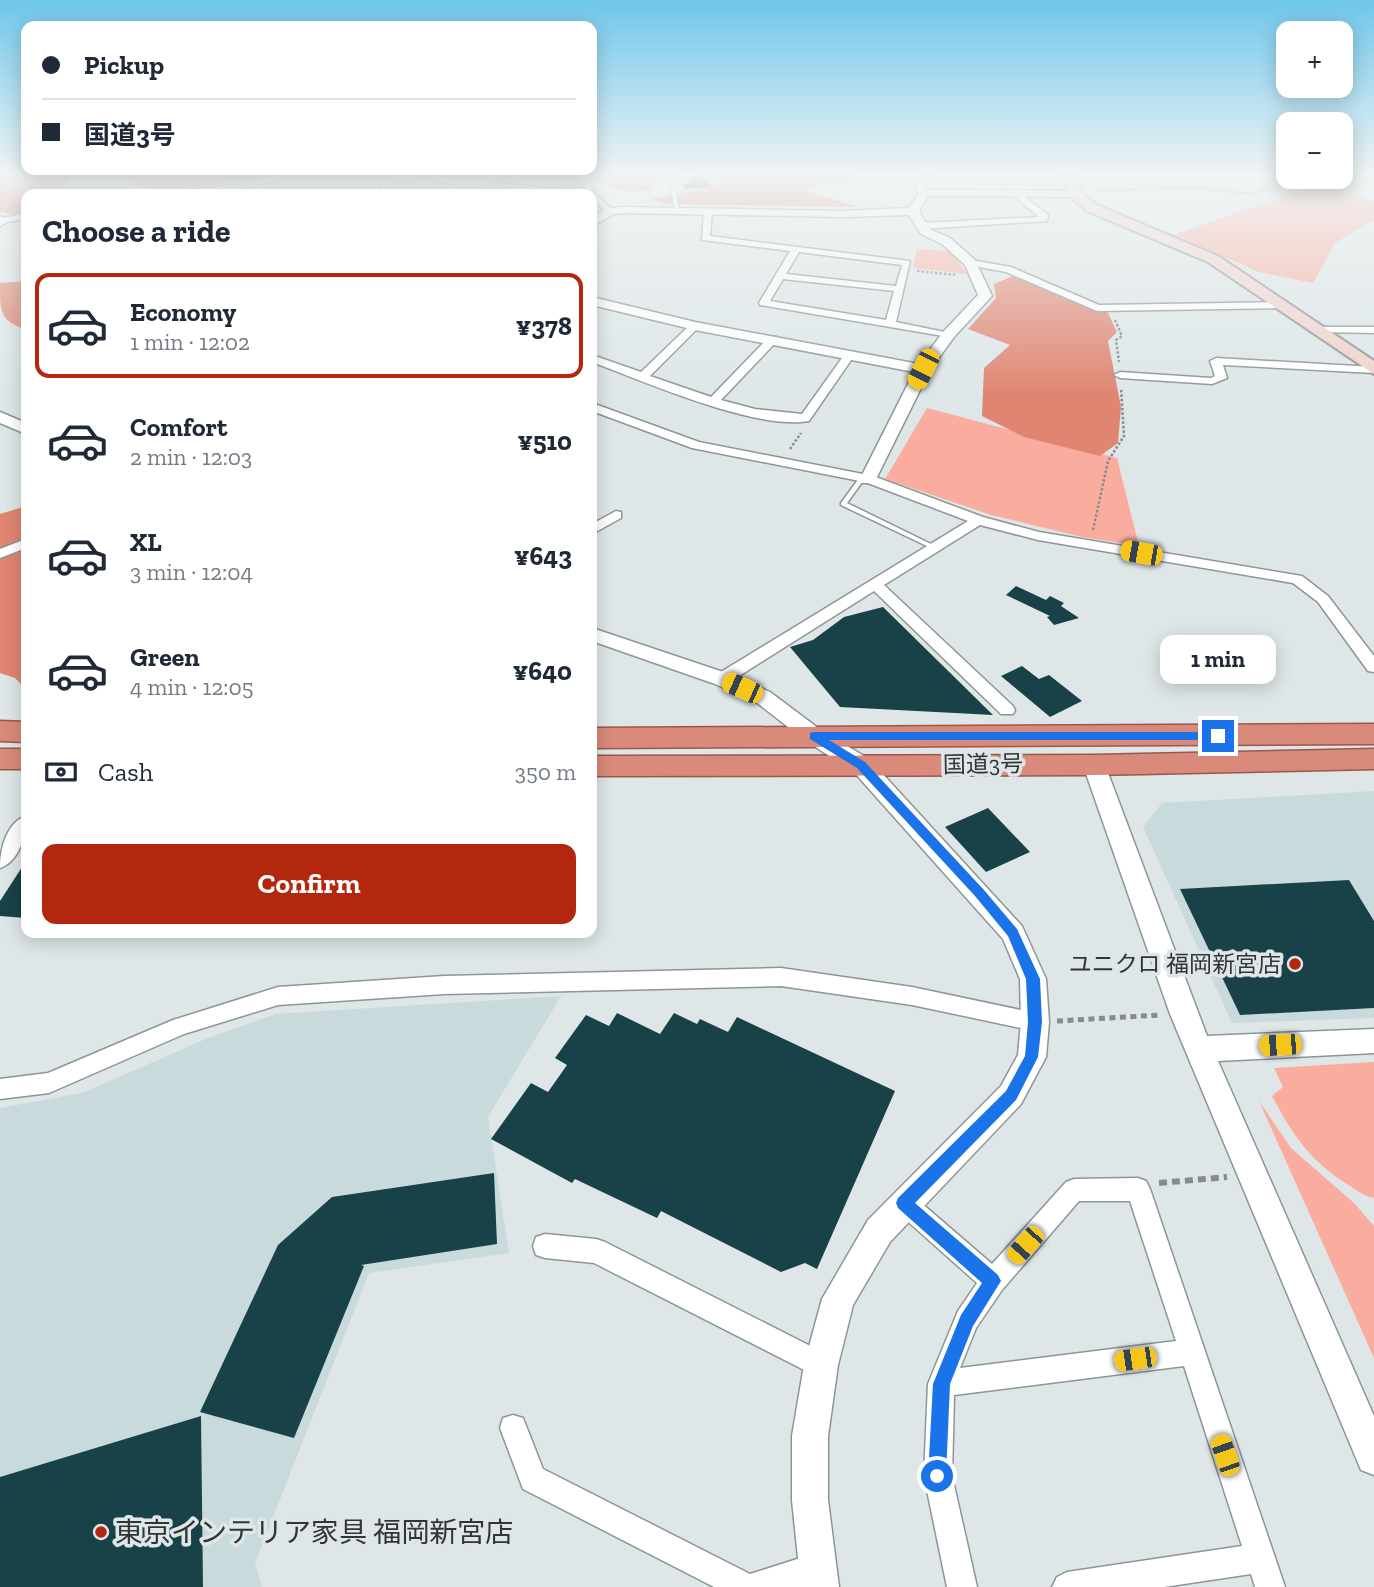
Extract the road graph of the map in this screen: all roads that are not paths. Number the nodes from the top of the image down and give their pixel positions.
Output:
1 (787, 247) edge
2 (953, 247) edge
3 (1183, 247) edge
4 (796, 248) junction
5 (971, 263) junction
6 (780, 276) junction
7 (900, 289) junction
8 (597, 305) edge
9 (1283, 305) junction
10 (890, 324) junction
11 (695, 326) junction
12 (1319, 330) junction
13 (1374, 330) edge
14 (949, 334) junction
15 (773, 339) junction
16 (851, 353) junction
17 (597, 360) edge
18 (923, 369) junction
19 (1374, 370) edge
20 (1120, 375) road end
21 (643, 376) junction
22 (715, 401) junction
23 (597, 409) edge
24 (0, 416) edge
25 (21, 426) edge
26 (865, 478) junction
27 (616, 514) dead end
28 (978, 520) junction
29 (597, 527) edge
30 (21, 545) edge
31 (933, 547) junction
32 (0, 554) edge
33 (874, 583) junction
34 (597, 636) edge
35 (1374, 667) edge
36 (722, 678) junction
37 (1007, 710) dead end
38 (0, 732) edge
39 (21, 732) edge
40 (1374, 734) edge
41 (814, 736) junction
42 (597, 738) edge
43 (0, 759) edge
44 (21, 759) edge
45 (1374, 759) edge
46 (861, 765) junction
47 (1094, 765) junction
48 (597, 766) edge
49 (21, 830) edge
50 (0, 861) edge
51 (1035, 1022) junction
52 (1374, 1041) edge
53 (1201, 1049) junction
54 (0, 1089) edge
55 (904, 1203) junction
56 (545, 1246) dead end
57 (993, 1281) junction
58 (1191, 1352) junction
59 (821, 1365) junction
60 (941, 1384) junction
61 (513, 1428) dead end
62 (1374, 1457) edge
63 (1260, 1558) junction
64 (818, 1578) edge
65 (745, 1587) edge
66 (754, 1587) edge
67 (962, 1587) edge
68 (1067, 1587) edge
69 (1270, 1587) edge

1 - 4 street
2 - 5 street
3 - 9 main road
4 - 6 street
4 - 7 street
5 - 9 street
5 - 14 street
6 - 7 street
6 - 10 street
7 - 10 street
8 - 11 street
9 - 12 main road
10 - 14 street
11 - 15 street
11 - 21 street
12 - 13 street
12 - 19 main road
14 - 18 street
15 - 16 street
15 - 22 street
16 - 18 street
16 - 22 street
17 - 21 street
18 - 26 street
19 - 20 street
21 - 22 street
23 - 26 street
24 - 25 street
26 - 28 street
26 - 31 lane
27 - 29 street
28 - 31 street
28 - 35 street
30 - 32 street
31 - 33 street
33 - 36 street
33 - 37 street
34 - 36 street
36 - 41 street
38 - 39 highway
40 - 41 highway, 国道3号
41 - 42 highway, 国道3号
41 - 46 street
43 - 44 highway
45 - 47 highway, 国道3号
46 - 47 highway, 国道3号
46 - 48 highway, 国道3号
46 - 51 street
47 - 53 street
49 - 50 street
51 - 54 street
51 - 55 street
52 - 53 street
53 - 62 street
55 - 57 street
55 - 59 street
56 - 59 street
57 - 58 street
57 - 60 street
58 - 60 street
58 - 63 street
59 - 64 street
60 - 67 street
61 - 65 street
63 - 68 street
63 - 69 street
64 - 66 street

